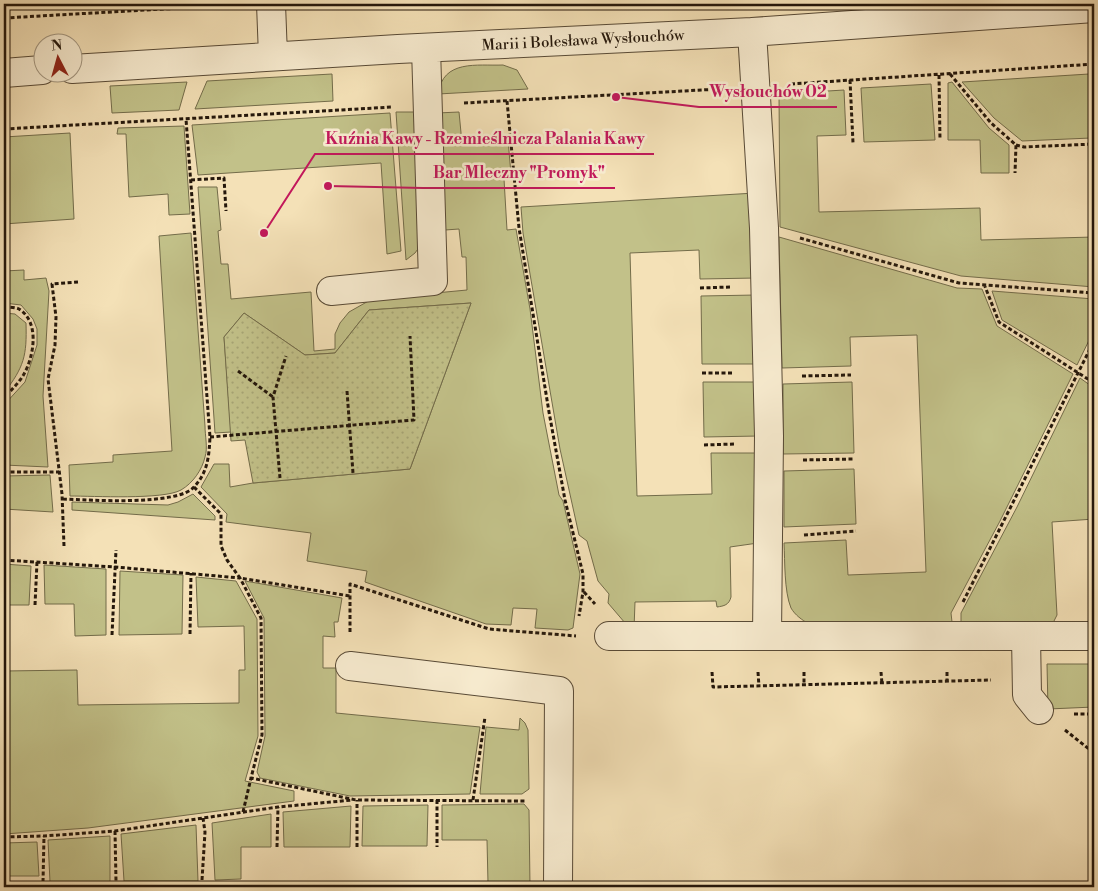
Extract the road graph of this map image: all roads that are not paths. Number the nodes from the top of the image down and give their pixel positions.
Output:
1 (271, 4) edge
2 (1018, 8) edge
3 (1094, 8) edge
4 (752, 32) junction
5 (426, 48) junction
6 (274, 56) junction
7 (82, 68) edge
8 (32, 71) edge
9 (4, 73) edge
10 (331, 291) dead end
11 (609, 636) dead end
12 (767, 636) junction
13 (1026, 636) junction
14 (1094, 636) edge
15 (350, 666) road end
16 (1039, 710) dead end
17 (558, 887) edge

1 - 6 street
2 - 3 street, Marii i Bolesława Wysłouchów
2 - 4 street, Marii i Bolesława Wysłouchów
4 - 5 street, Marii i Bolesława Wysłouchów
4 - 12 street
5 - 6 street, Marii i Bolesława Wysłouchów
5 - 10 street
6 - 7 street, Marii i Bolesława Wysłouchów
8 - 9 street
11 - 12 street
12 - 13 street
13 - 14 street
13 - 16 street
15 - 17 street

